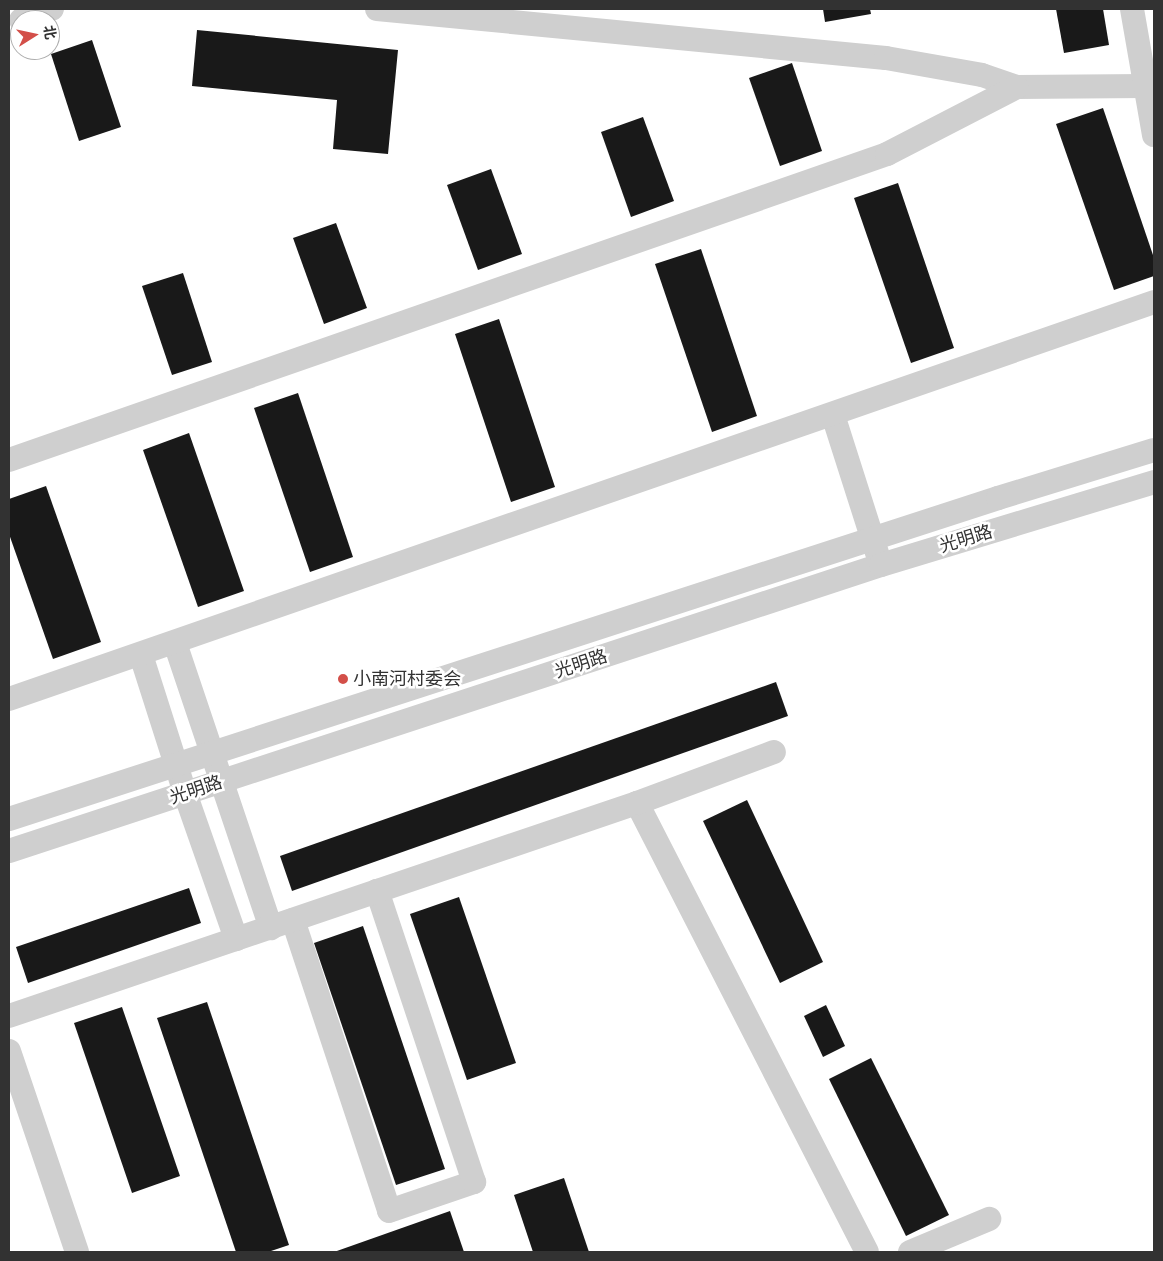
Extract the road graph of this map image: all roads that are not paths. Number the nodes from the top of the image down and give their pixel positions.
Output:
1 (377, 9) edge
2 (1132, 9) edge
3 (1146, 86) junction
4 (1017, 87) junction
5 (1154, 135) edge
6 (1154, 302) edge
7 (832, 415) junction
8 (1154, 450) edge
9 (9, 460) edge
10 (1154, 482) edge
11 (872, 538) junction
12 (881, 565) junction
13 (175, 643) junction
14 (140, 655) junction
15 (9, 699) edge
16 (774, 752) dead end
17 (211, 753) junction
18 (176, 764) junction
19 (220, 782) junction
20 (185, 793) junction
21 (637, 803) junction
22 (9, 819) edge
23 (9, 851) edge
24 (377, 891) junction
25 (293, 920) junction
26 (271, 928) junction
27 (236, 939) junction
28 (9, 1016) edge
29 (9, 1052) edge
30 (989, 1219) dead end
31 (77, 1252) edge
32 (867, 1252) edge
33 (910, 1252) edge

1 - 4 street
2 - 3 street
3 - 4 street
3 - 5 street
4 - 9 street
6 - 7 street
7 - 11 street
7 - 13 street
8 - 11 street, 光明路
10 - 12 street, 光明路
11 - 12 street
11 - 17 street, 光明路
12 - 19 street, 光明路
13 - 14 street
13 - 17 street
14 - 15 street
14 - 18 street
16 - 21 street
17 - 18 street, 光明路
17 - 19 street
18 - 20 street
18 - 22 street, 光明路
19 - 20 street, 光明路
19 - 26 street
20 - 23 street, 光明路
20 - 27 street
21 - 24 street
21 - 32 street
24 - 25 street
24 - 25 street
25 - 26 street
26 - 27 street
27 - 28 street
29 - 31 street
30 - 33 street

